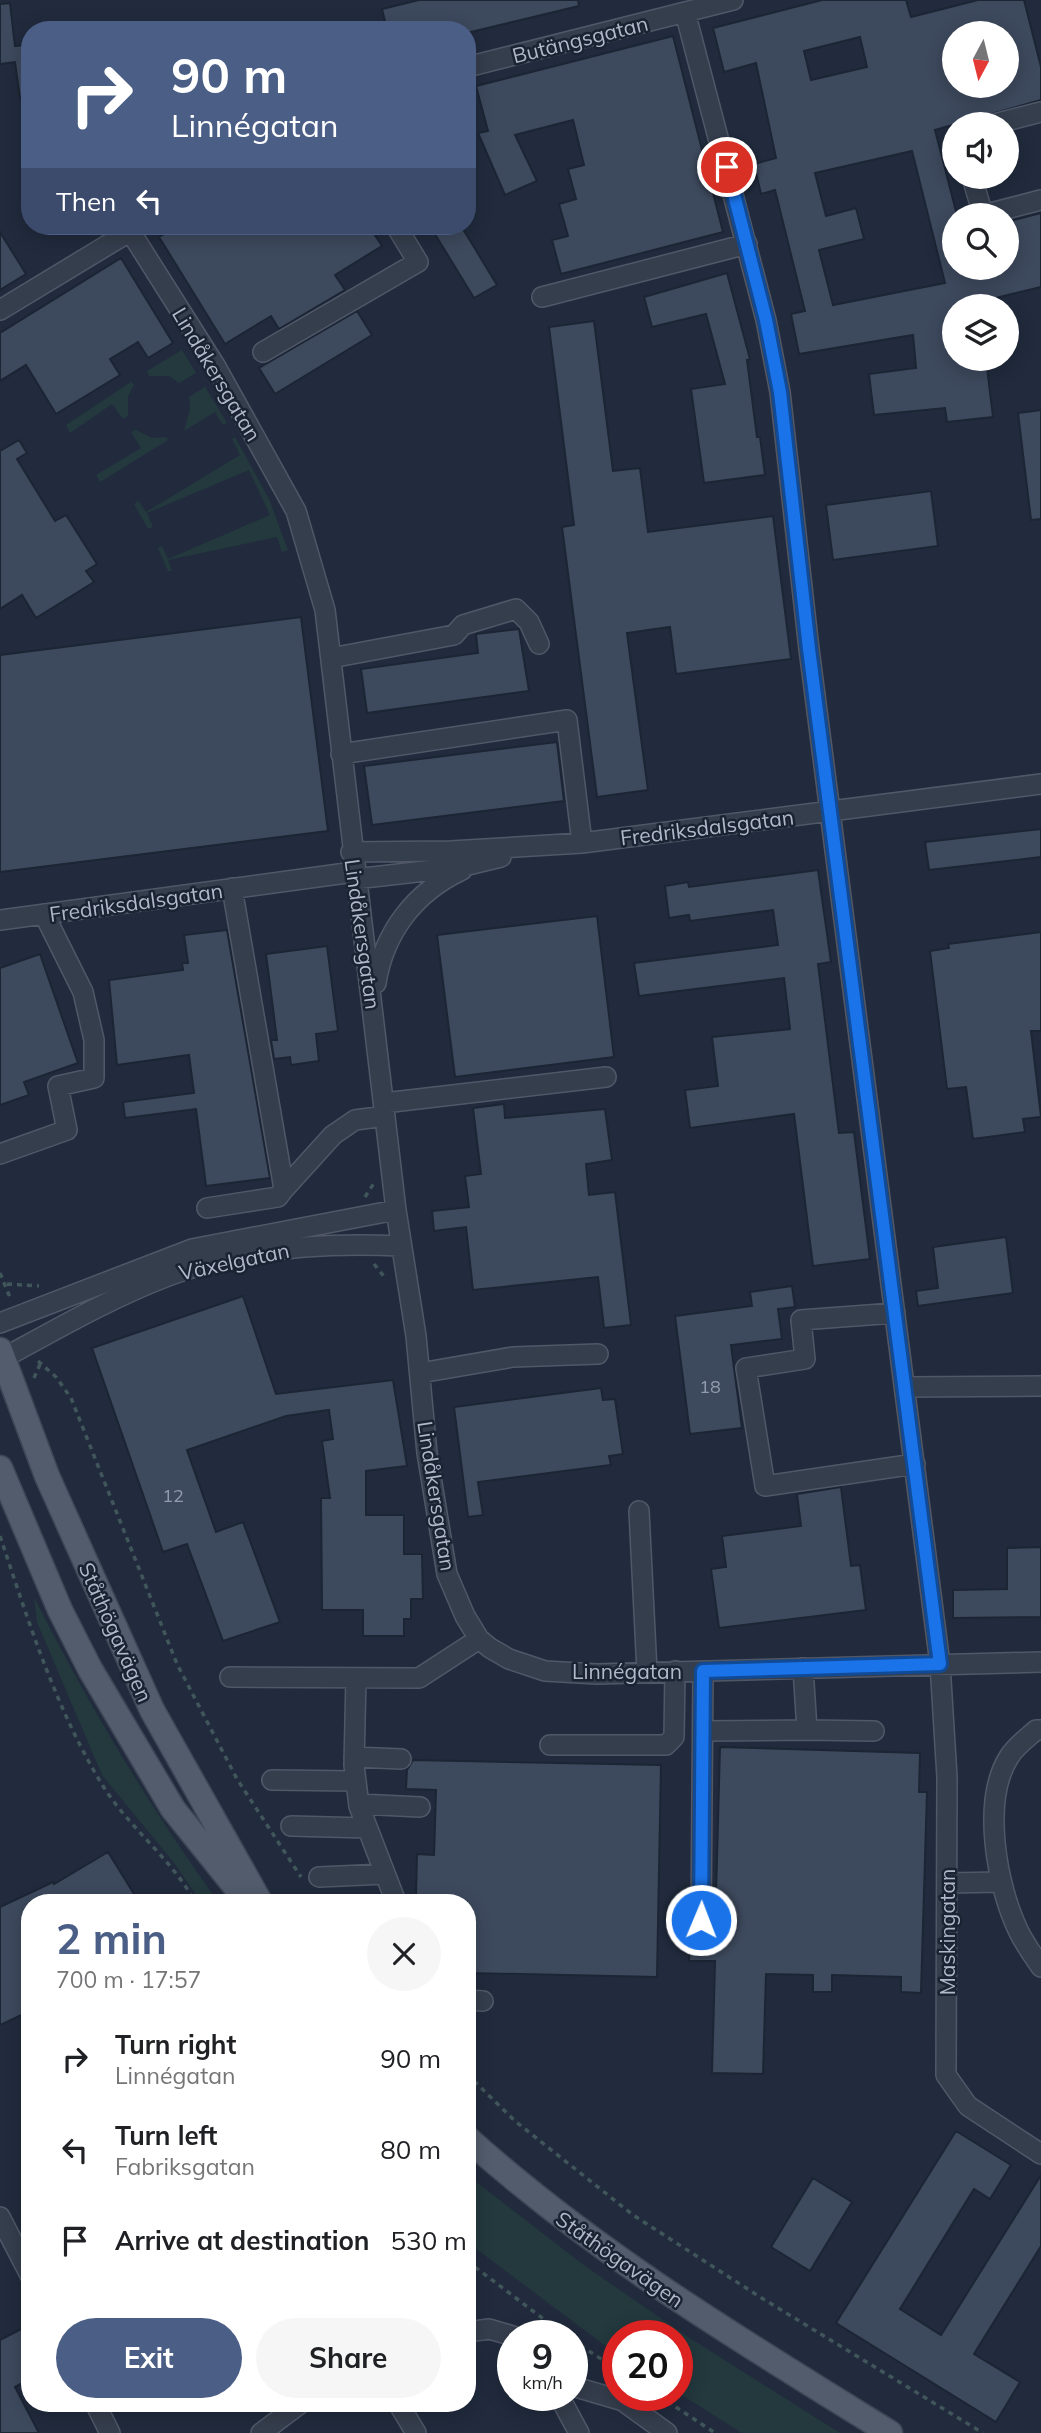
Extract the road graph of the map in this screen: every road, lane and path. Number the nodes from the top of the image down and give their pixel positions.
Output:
1 (733, 0) edge
2 (685, 12) junction
3 (476, 65) edge
4 (1041, 112) edge
5 (1019, 118) edge
6 (975, 189) edge
7 (1041, 200) edge
8 (125, 235) edge
9 (139, 235) edge
10 (402, 235) edge
11 (747, 244) junction
12 (542, 296) dead end
13 (0, 310) edge
14 (263, 352) dead end
15 (539, 644) dead end
16 (331, 658) junction
17 (341, 754) junction
18 (1041, 784) edge
19 (831, 811) junction
20 (582, 843) junction
21 (351, 852) junction
22 (478, 863) junction
23 (355, 876) junction
24 (232, 888) junction
25 (44, 914) junction
26 (0, 920) edge
27 (375, 1022) junction
28 (606, 1077) dead end
29 (385, 1109) junction
30 (0, 1154) edge
31 (284, 1189) junction
32 (207, 1208) dead end
33 (396, 1210) junction
34 (401, 1246) junction
35 (366, 1259) dead end
36 (0, 1273) edge
37 (390, 1285) dead end
38 (895, 1313) junction
39 (8, 1319) edge
40 (37, 1347) junction
41 (598, 1354) dead end
42 (1, 1356) edge
43 (40, 1363) junction
44 (420, 1373) junction
45 (32, 1381) dead end
46 (1041, 1386) edge
47 (905, 1387) junction
48 (915, 1464) junction
49 (0, 1468) edge
50 (639, 1511) dead end
51 (0, 1536) edge
52 (479, 1639) junction
53 (509, 1659) joint
54 (1041, 1662) edge
55 (940, 1664) junction
56 (803, 1668) junction
57 (675, 1671) junction
58 (703, 1671) junction
59 (647, 1672) junction
60 (230, 1677) dead end
61 (356, 1678) junction
62 (807, 1730) junction
63 (1041, 1730) edge
64 (705, 1731) junction
65 (874, 1731) dead end
66 (550, 1745) dead end
67 (354, 1757) junction
68 (401, 1759) dead end
69 (272, 1780) dead end
70 (356, 1780) junction
71 (359, 1804) junction
72 (419, 1807) dead end
73 (291, 1826) dead end
74 (367, 1828) junction
75 (385, 1874) junction
76 (1001, 1882) junction
77 (947, 1883) junction
78 (312, 1884) junction
79 (189, 1894) edge
80 (242, 1894) edge
81 (256, 1894) edge
82 (315, 1894) edge
83 (393, 1894) edge
84 (701, 1920) dead end
85 (1041, 1967) edge
86 (476, 2083) edge
87 (476, 2146) edge
88 (1041, 2154) edge
89 (0, 2217) edge
90 (21, 2258) edge
91 (476, 2268) edge
92 (545, 2320) edge
93 (476, 2331) edge
94 (497, 2331) edge
95 (588, 2391) edge
96 (567, 2411) edge
97 (682, 2411) edge
98 (100, 2412) edge
99 (289, 2412) edge
100 (403, 2412) edge
101 (110, 2433) edge
102 (261, 2433) edge
103 (416, 2433) edge
104 (579, 2433) edge
105 (667, 2433) edge
106 (715, 2433) edge
107 (890, 2433) edge
108 (983, 2433) edge

1 - 2 street, Butängsgatan
2 - 3 street, Butängsgatan
2 - 11 street, Maskingatan
4 - 5 street
6 - 7 street
8 - 13 street
9 - 16 street, Lindåkersgatan
10 - 14 street
11 - 12 street
11 - 19 street, Maskingatan
15 - 16 street
16 - 17 street, Lindåkersgatan
17 - 20 street
17 - 21 street, Lindåkersgatan
18 - 19 street, Fredriksdalsgatan
19 - 20 street, Fredriksdalsgatan
19 - 38 street, Maskingatan
20 - 21 street, Fredriksdalsgatan
20 - 22 street, Fredriksdalsgatan
21 - 23 street, Lindåkersgatan
22 - 23 street, Fredriksdalsgatan
22 - 27 street, Fredriksdalsgatan
23 - 24 street, Fredriksdalsgatan
23 - 27 street, Lindåkersgatan
24 - 25 street, Fredriksdalsgatan
24 - 31 street
25 - 26 street, Fredriksdalsgatan
25 - 30 street
27 - 29 street, Lindåkersgatan
28 - 29 street
29 - 31 street
29 - 33 street, Lindåkersgatan
31 - 32 street
33 - 34 street, Lindåkersgatan
33 - 39 street, Växelgatan
34 - 40 street, Växelgatan
34 - 44 street, Lindåkersgatan
35 - 37 path
36 - 39 path
38 - 47 street, Maskingatan
38 - 48 street
40 - 42 street, Växelgatan
40 - 43 path
40 - 43 path
41 - 44 street
42 - 81 main road, Ståthögavägen
43 - 45 path
43 - 78 path
44 - 52 street, Lindåkersgatan
46 - 47 street
47 - 48 street, Maskingatan
48 - 55 street, Maskingatan
49 - 80 main road, Ståthögavägen
50 - 59 street
51 - 79 path
52 - 53 street, Lindåkersgatan
52 - 61 street
53 - 59 street, Linnégatan
54 - 55 street, Linnégatan
55 - 56 street, Linnégatan
55 - 77 street, Maskingatan
56 - 58 street, Linnégatan
56 - 62 street
57 - 58 street, Linnégatan
57 - 59 street, Linnégatan
57 - 66 street
58 - 64 street
60 - 61 street
61 - 67 street
62 - 64 street
62 - 65 street
63 - 76 street
64 - 84 street
67 - 68 street
67 - 70 street
69 - 70 street
70 - 71 street
71 - 72 street
71 - 74 street
73 - 74 street
74 - 75 street
75 - 78 street
75 - 83 street
76 - 77 street
76 - 85 street
77 - 88 street, Maskingatan
78 - 82 path
86 - 108 path
87 - 107 main road, Ståthögavägen
89 - 90 street
91 - 92 path
93 - 94 street
95 - 105 street
96 - 104 street
97 - 106 path
98 - 101 street
99 - 102 street
100 - 103 street

